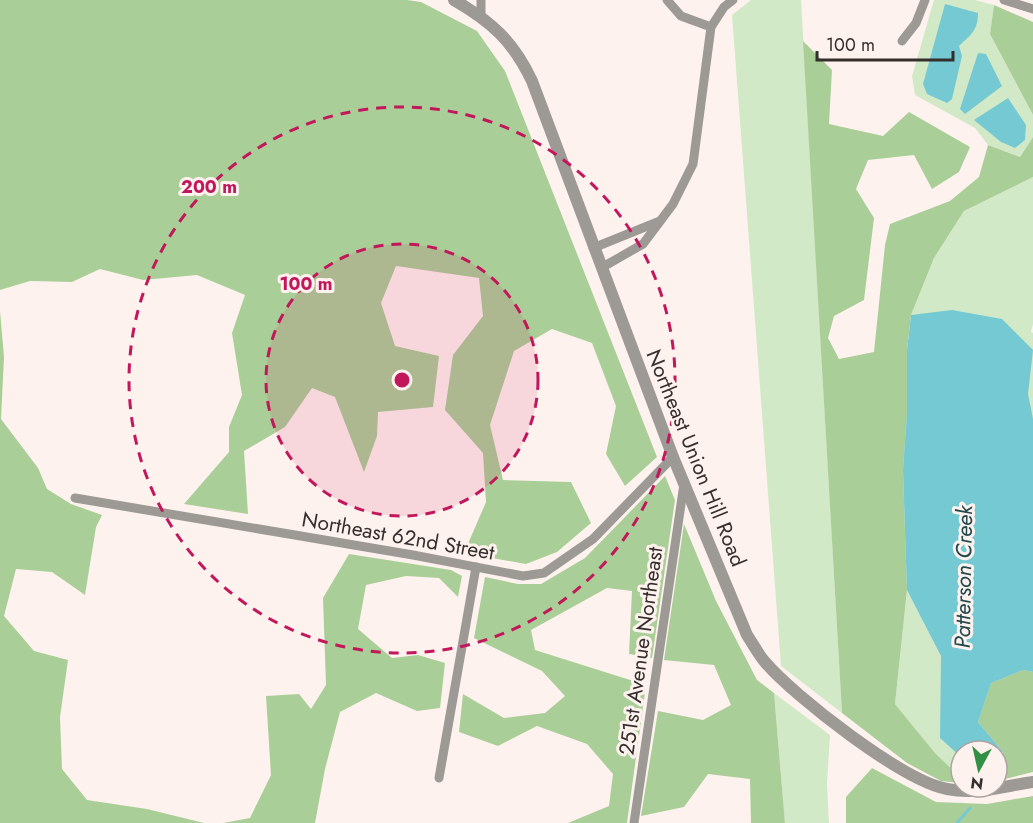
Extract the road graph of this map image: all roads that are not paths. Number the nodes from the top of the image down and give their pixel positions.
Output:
1 (454, 0) edge
2 (481, 0) edge
3 (667, 0) edge
4 (733, 0) edge
5 (925, 0) edge
6 (1005, 0) edge
7 (1033, 9) edge
8 (481, 16) junction
9 (711, 27) junction
10 (902, 41) dead end
11 (660, 221) junction
12 (593, 248) junction
13 (601, 268) junction
14 (673, 457) junction
15 (684, 484) junction
16 (75, 498) dead end
17 (476, 567) junction
18 (439, 778) dead end
19 (1033, 782) edge
20 (634, 823) edge

1 - 8 street, Northeast Union Hill Road
2 - 8 street
3 - 9 street
4 - 9 street
5 - 10 street
6 - 7 street
8 - 12 street, Northeast Union Hill Road
9 - 11 street
11 - 12 street
11 - 13 street
12 - 13 street, Northeast Union Hill Road
13 - 14 street, Northeast Union Hill Road
14 - 15 street, Northeast Union Hill Road
14 - 17 street, Northeast 62nd Street
15 - 19 street, Northeast Union Hill Road
15 - 20 street, 251st Avenue Northeast
16 - 17 street, Northeast 62nd Street
17 - 18 street

